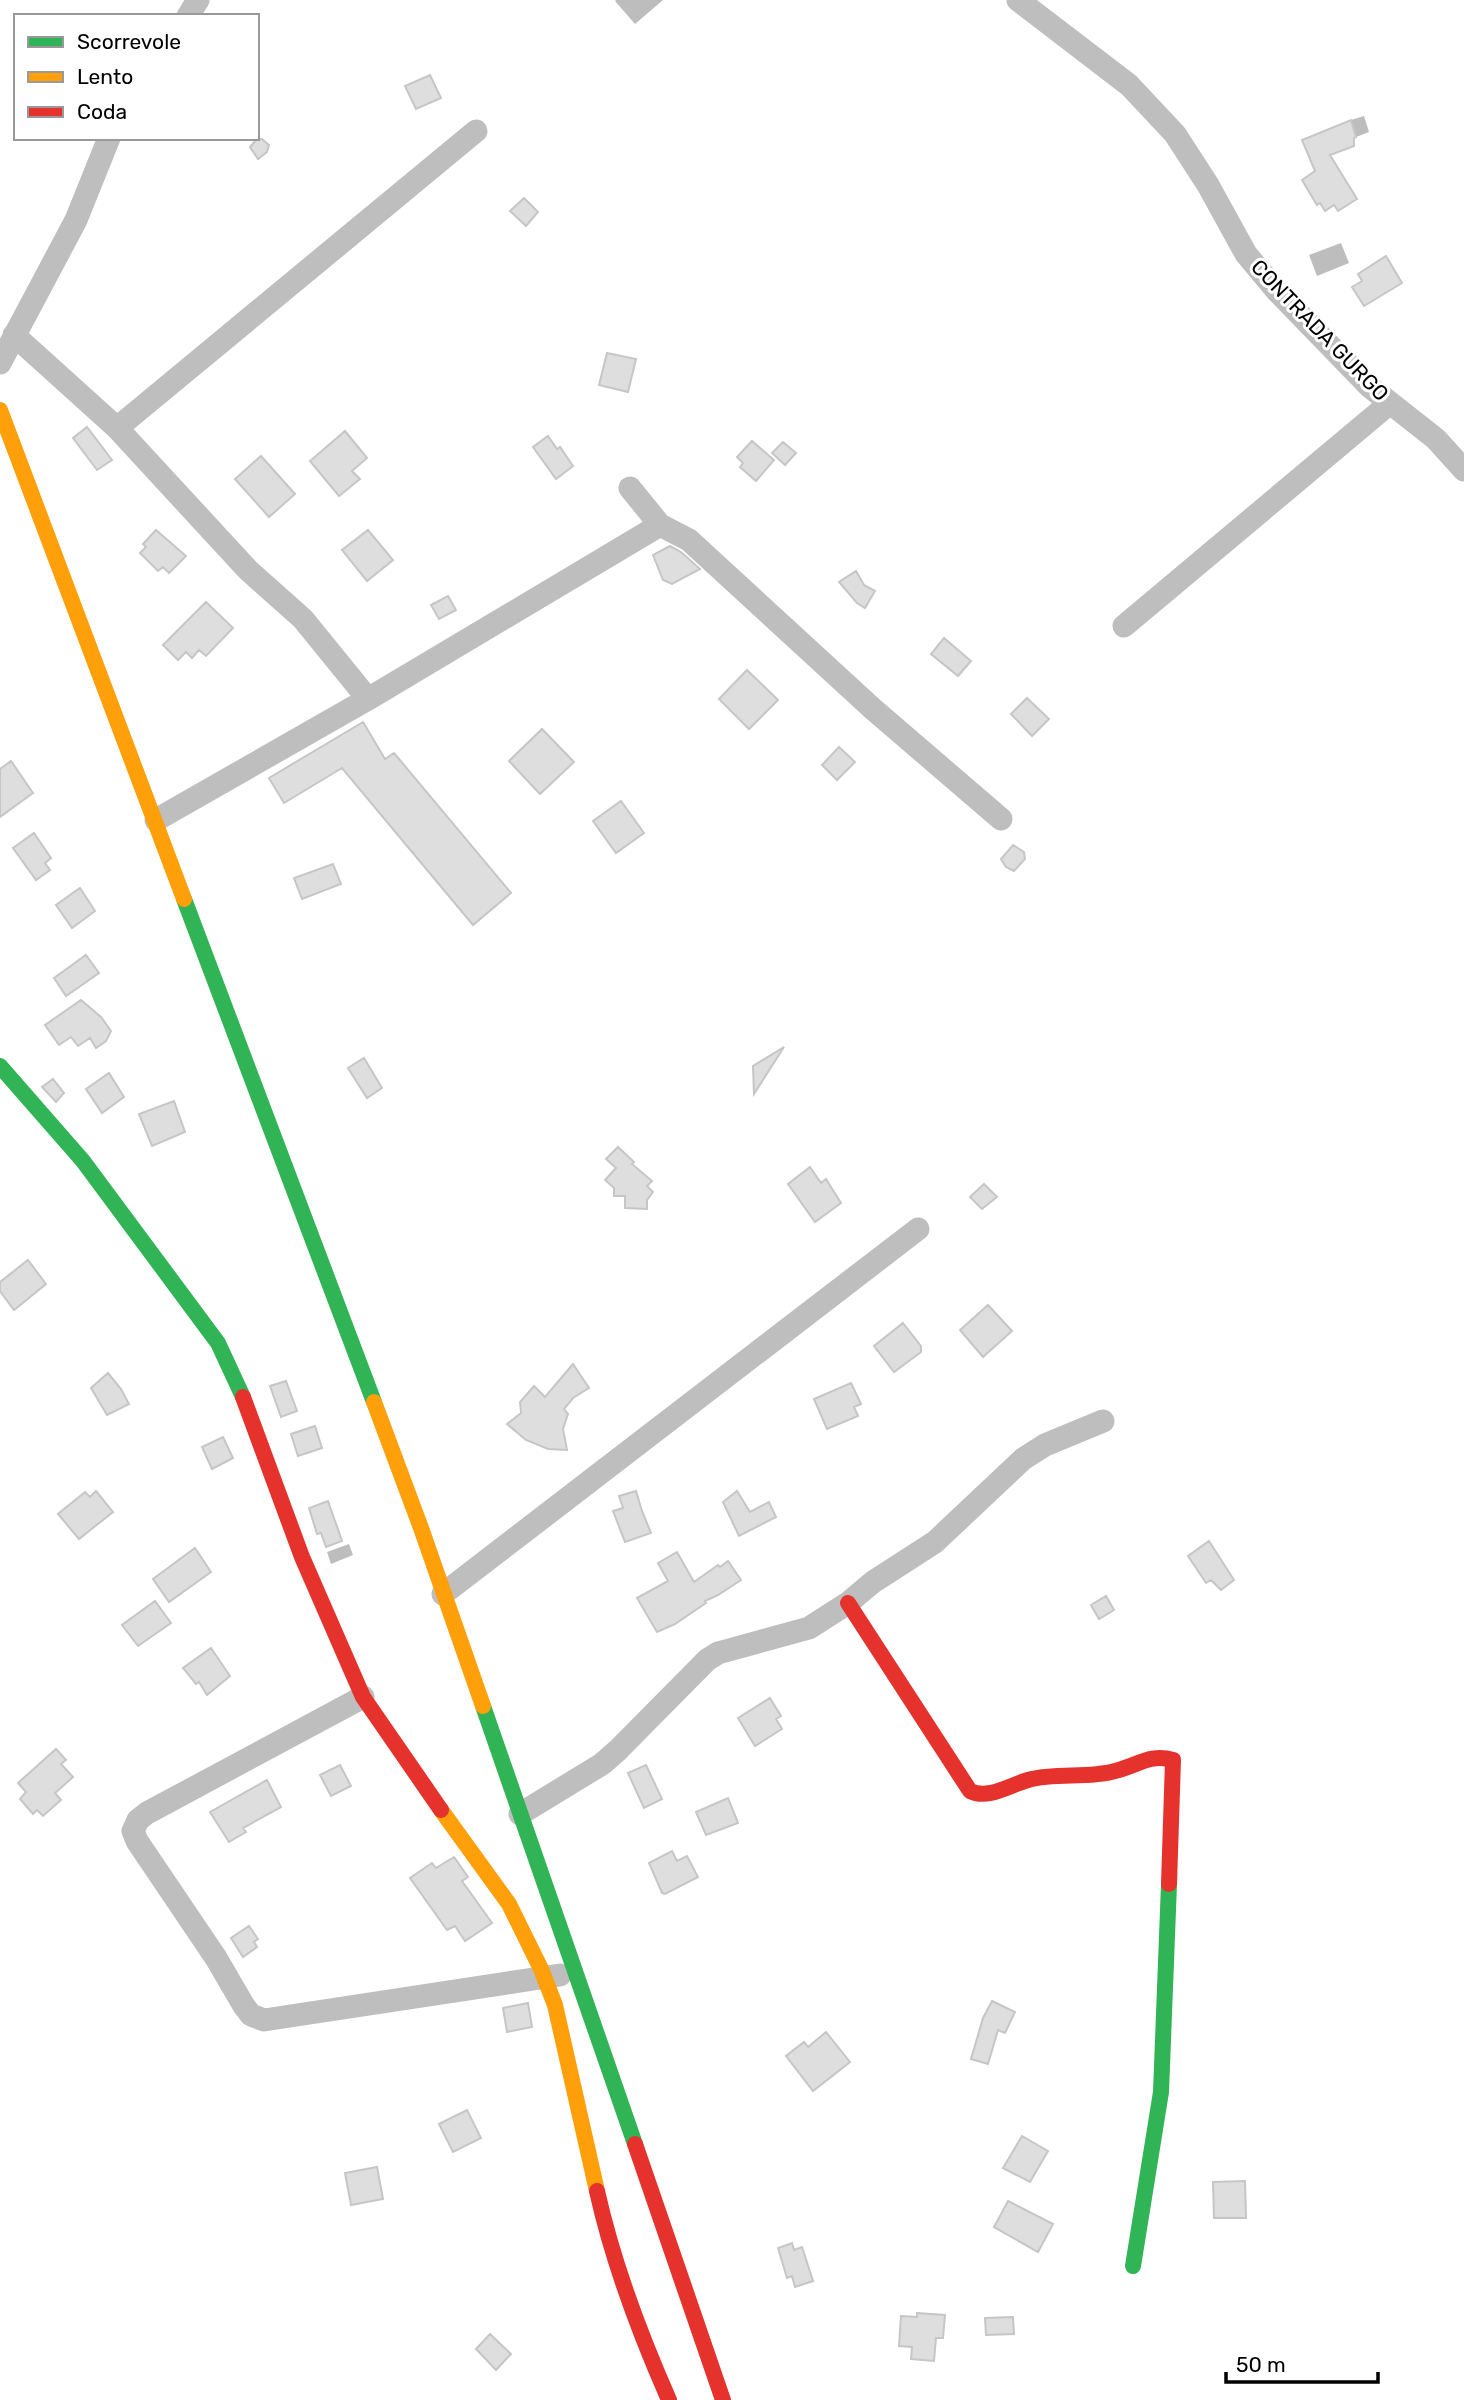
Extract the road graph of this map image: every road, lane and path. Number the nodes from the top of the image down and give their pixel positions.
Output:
1 (1018, 0) edge
2 (476, 131) dead end
3 (108, 140) edge
4 (14, 334) junction
5 (0, 363) edge
6 (1390, 403) junction
7 (0, 410) edge
8 (117, 428) junction
9 (1464, 470) edge
10 (630, 488) dead end
11 (660, 525) junction
12 (1124, 626) dead end
13 (368, 699) junction
14 (1001, 819) dead end
15 (156, 820) junction
16 (0, 1066) edge
17 (918, 1229) dead end
18 (1103, 1421) dead end
19 (443, 1594) junction
20 (848, 1603) junction
21 (363, 1698) junction
22 (520, 1814) junction
23 (576, 1971) junction
24 (545, 1979) junction
25 (1133, 2266) dead end
26 (669, 2400) edge
27 (723, 2400) edge

1 - 6 street, CONTRADA GURGO
2 - 8 street
3 - 4 street
4 - 5 street
4 - 8 street
6 - 9 street, CONTRADA GURGO
6 - 12 street
7 - 15 street
8 - 13 street
10 - 11 street
11 - 13 street
11 - 14 street
13 - 15 street
15 - 19 street
16 - 21 street
17 - 19 street
18 - 20 street
19 - 22 street
20 - 22 street
20 - 25 street
21 - 24 street
21 - 24 street
22 - 23 street
23 - 24 street
23 - 27 street
24 - 26 street

